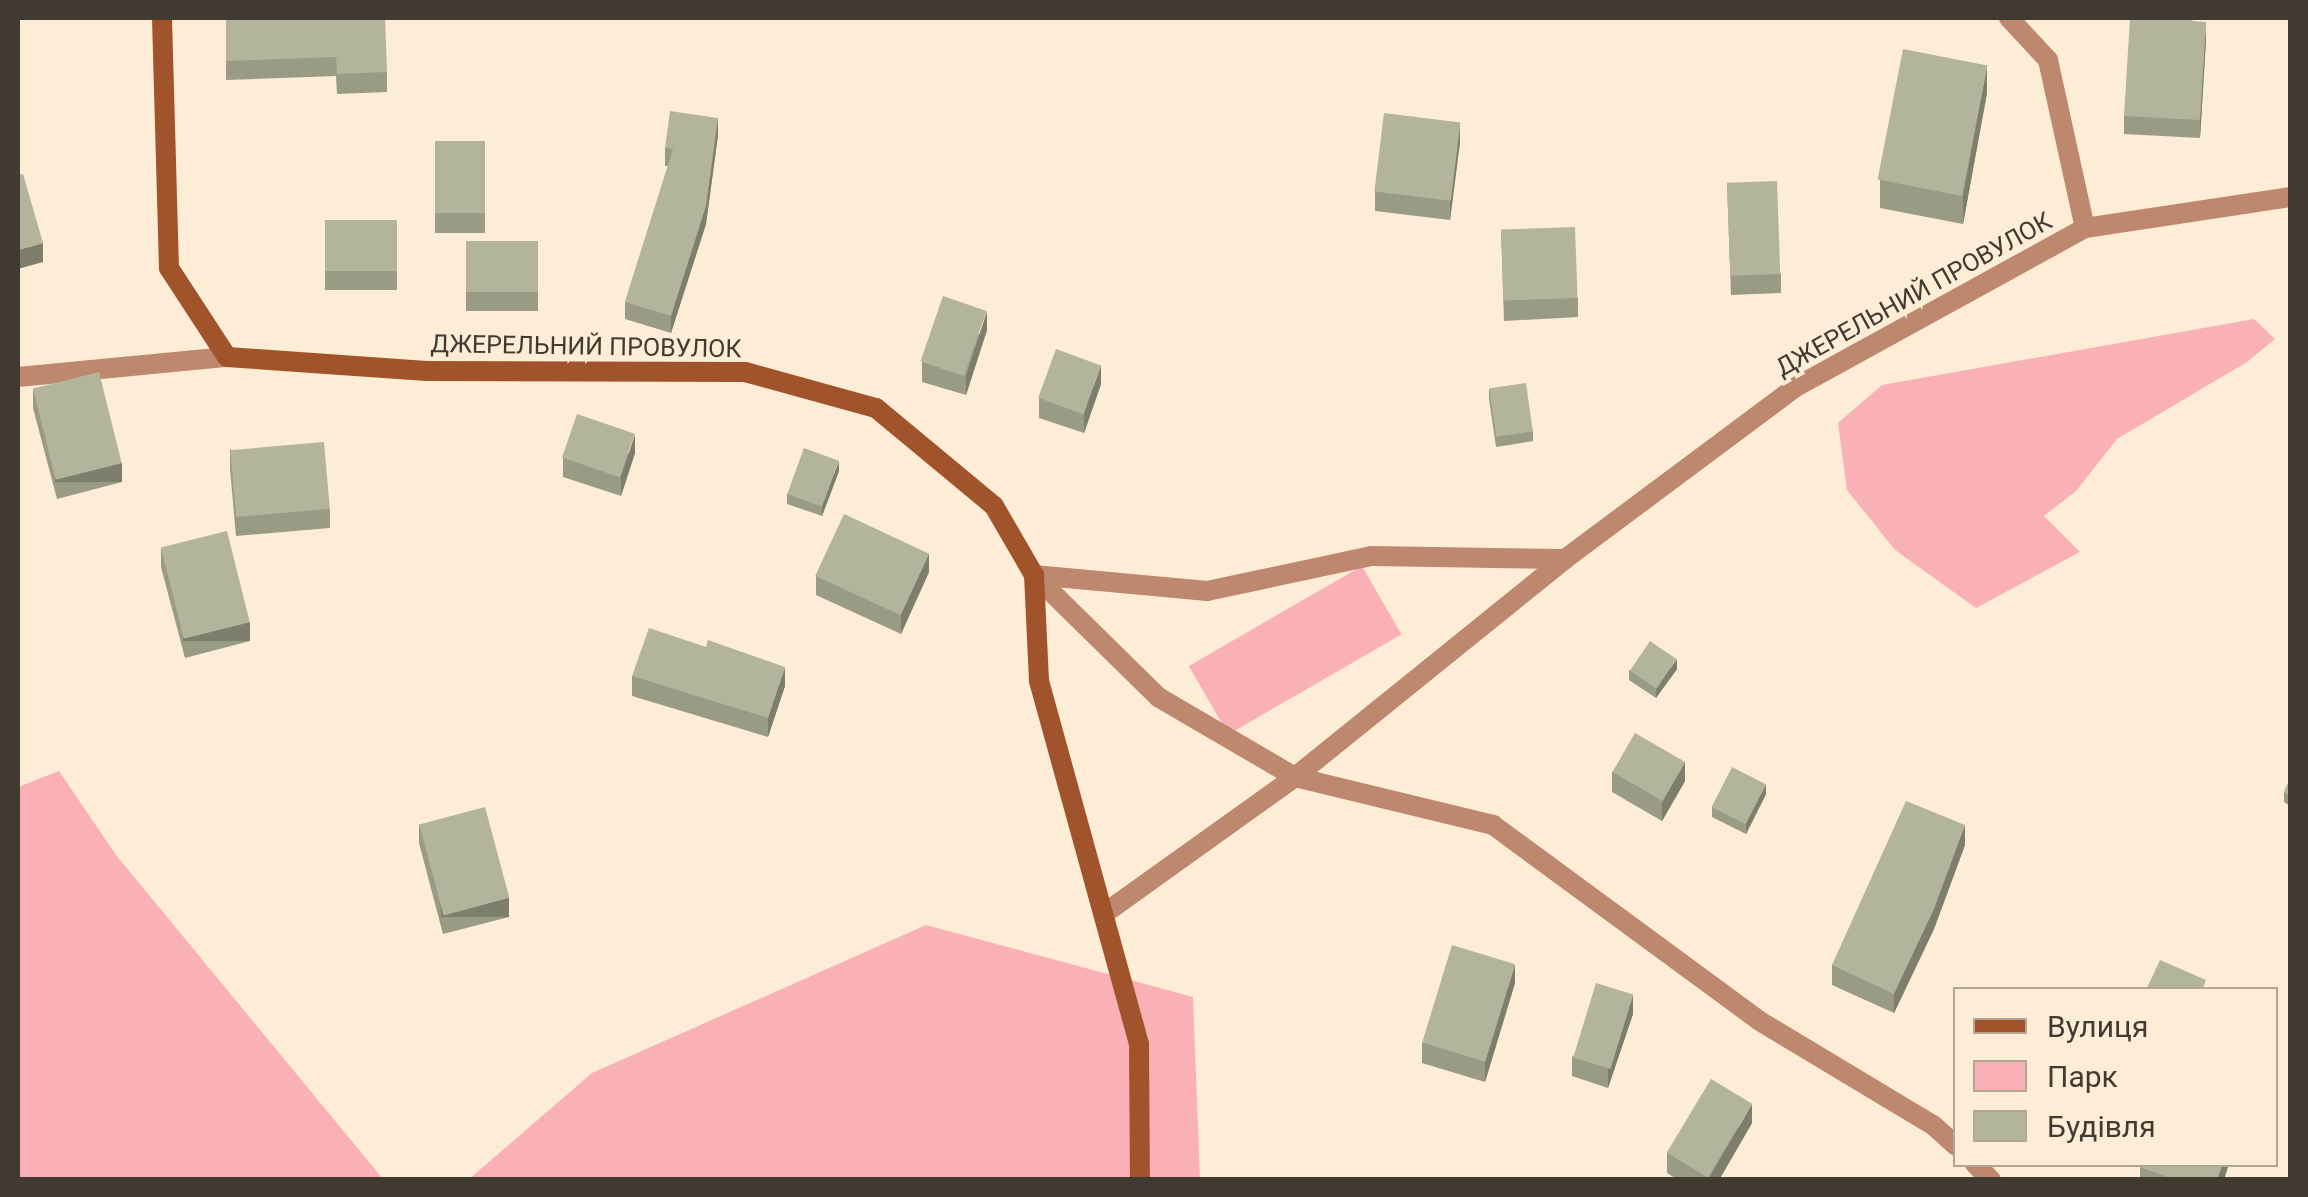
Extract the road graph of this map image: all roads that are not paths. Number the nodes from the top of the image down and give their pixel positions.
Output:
1 (162, 18) edge
2 (2009, 18) edge
3 (2290, 197) edge
4 (2085, 228) junction
5 (227, 357) junction
6 (18, 377) edge
7 (1566, 559) junction
8 (1034, 575) junction
9 (1294, 777) junction
10 (1104, 914) junction
11 (1953, 1143) edge
12 (1140, 1180) edge

1 - 5 street
2 - 4 street
3 - 4 street, ДЖЕРЕЛЬНИЙ ПРОВУЛОК
4 - 7 street, ДЖЕРЕЛЬНИЙ ПРОВУЛОК
5 - 6 street, ДЖЕРЕЛЬНИЙ ПРОВУЛОК
5 - 8 street, ДЖЕРЕЛЬНИЙ ПРОВУЛОК
7 - 8 street
7 - 9 street, ДЖЕРЕЛЬНИЙ ПРОВУЛОК
8 - 9 street
8 - 10 street
9 - 10 street
9 - 11 street
10 - 12 street

